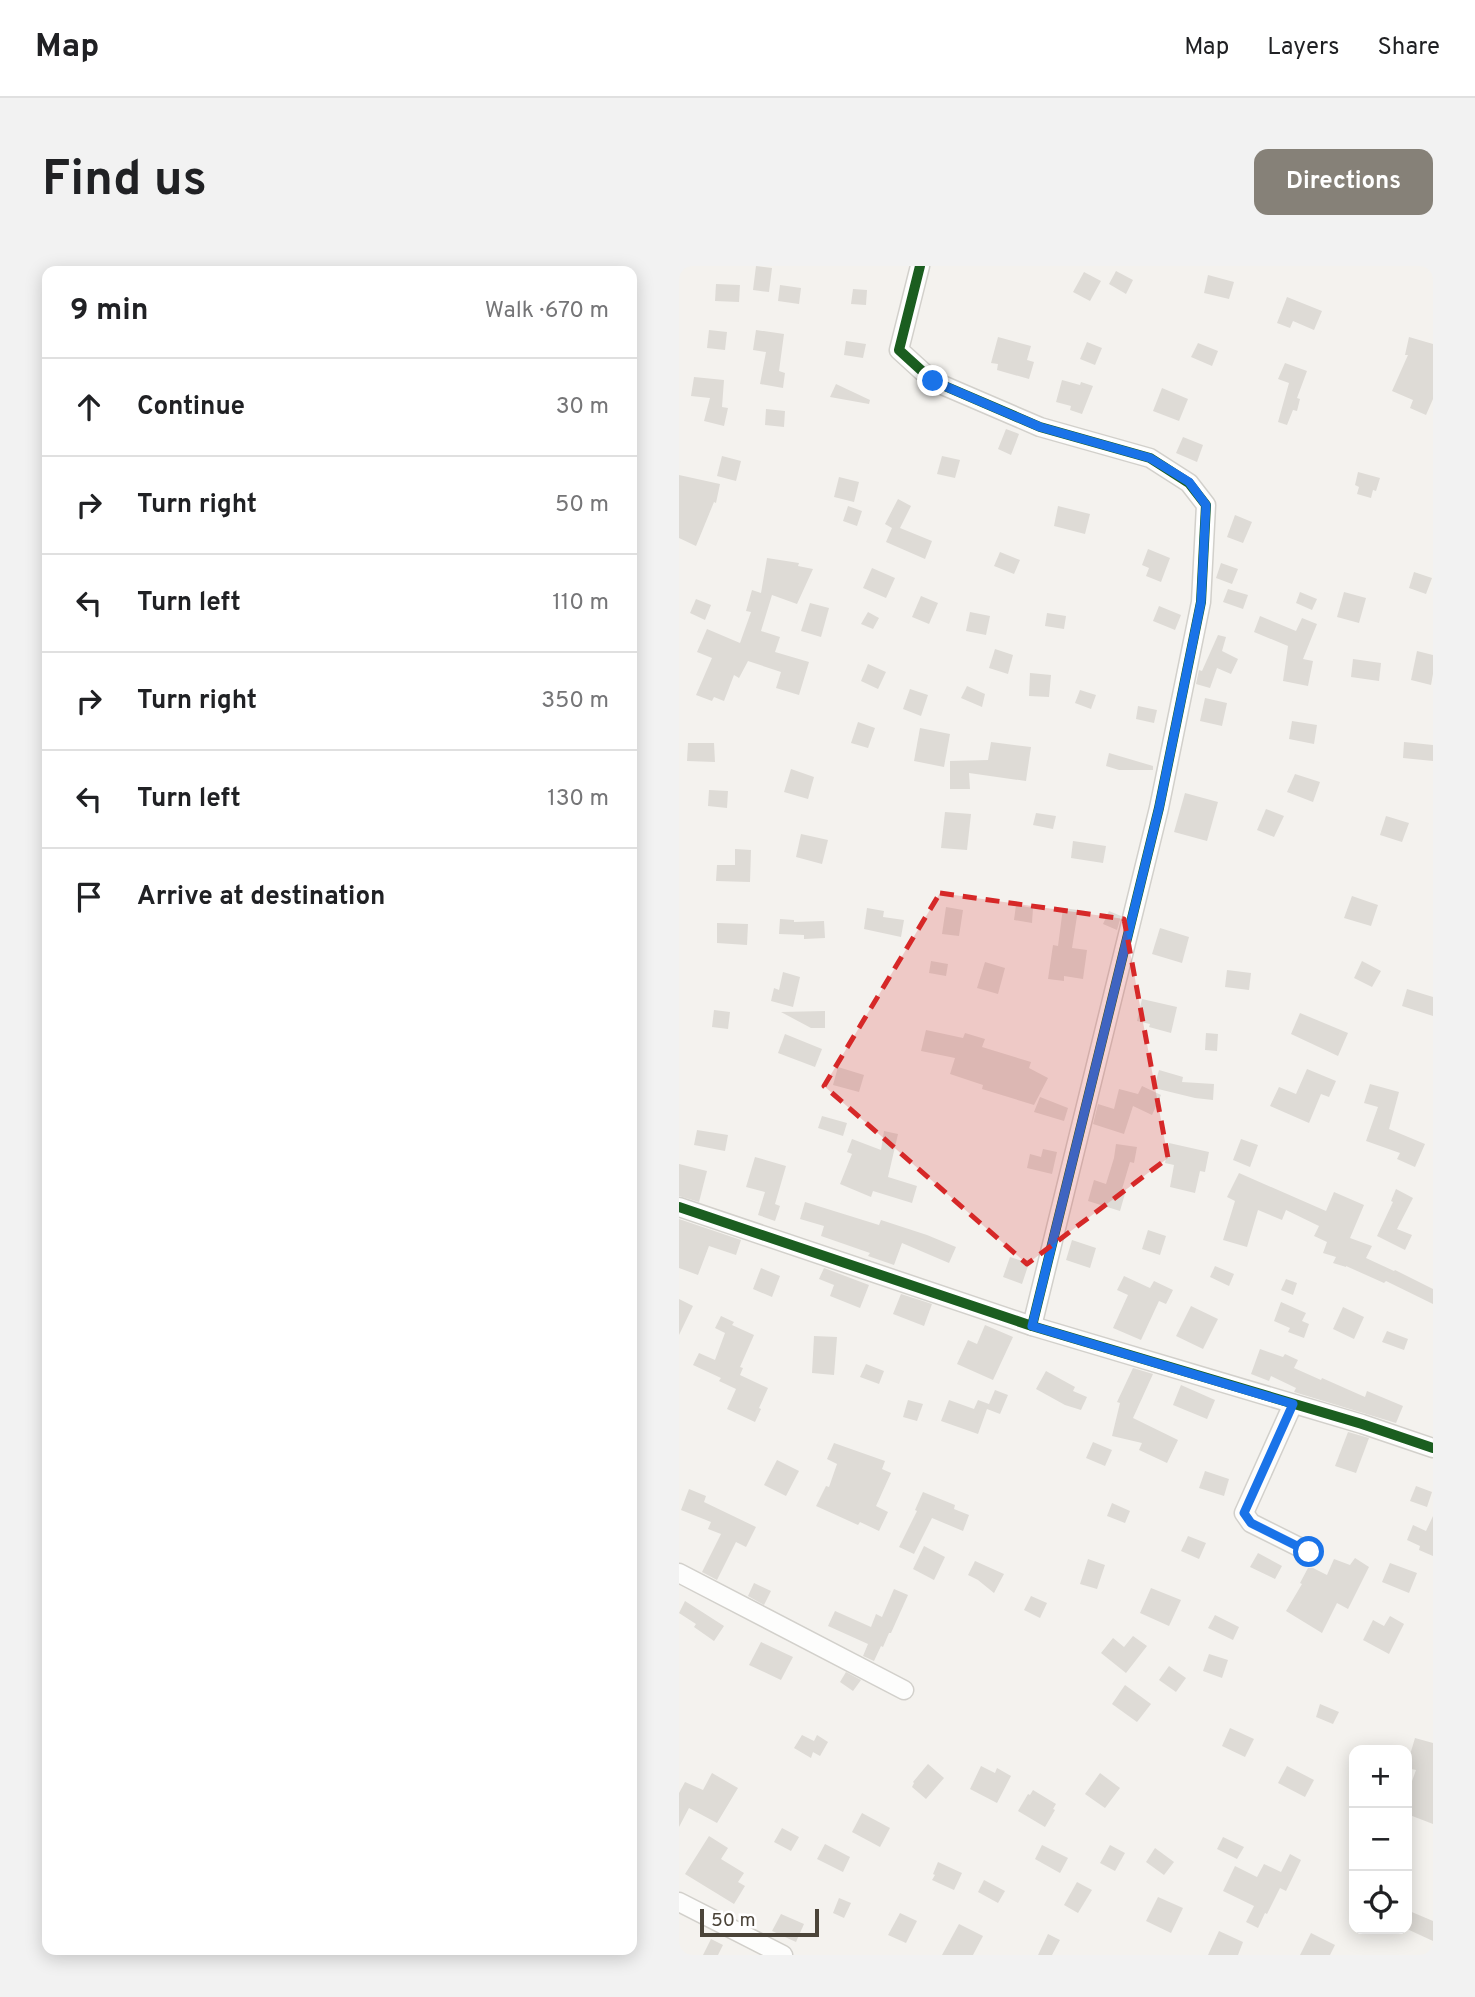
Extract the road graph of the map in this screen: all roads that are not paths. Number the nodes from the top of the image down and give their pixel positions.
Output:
1 (920, 266) edge
2 (679, 1207) edge
3 (1032, 1326) junction
4 (1293, 1404) junction
5 (1433, 1448) edge
6 (1309, 1552) dead end
7 (679, 1573) edge
8 (904, 1690) dead end
9 (679, 1902) edge
10 (783, 1955) edge

1 - 3 street
2 - 3 street
3 - 4 street
4 - 5 street
4 - 6 street
7 - 8 street
9 - 10 street

